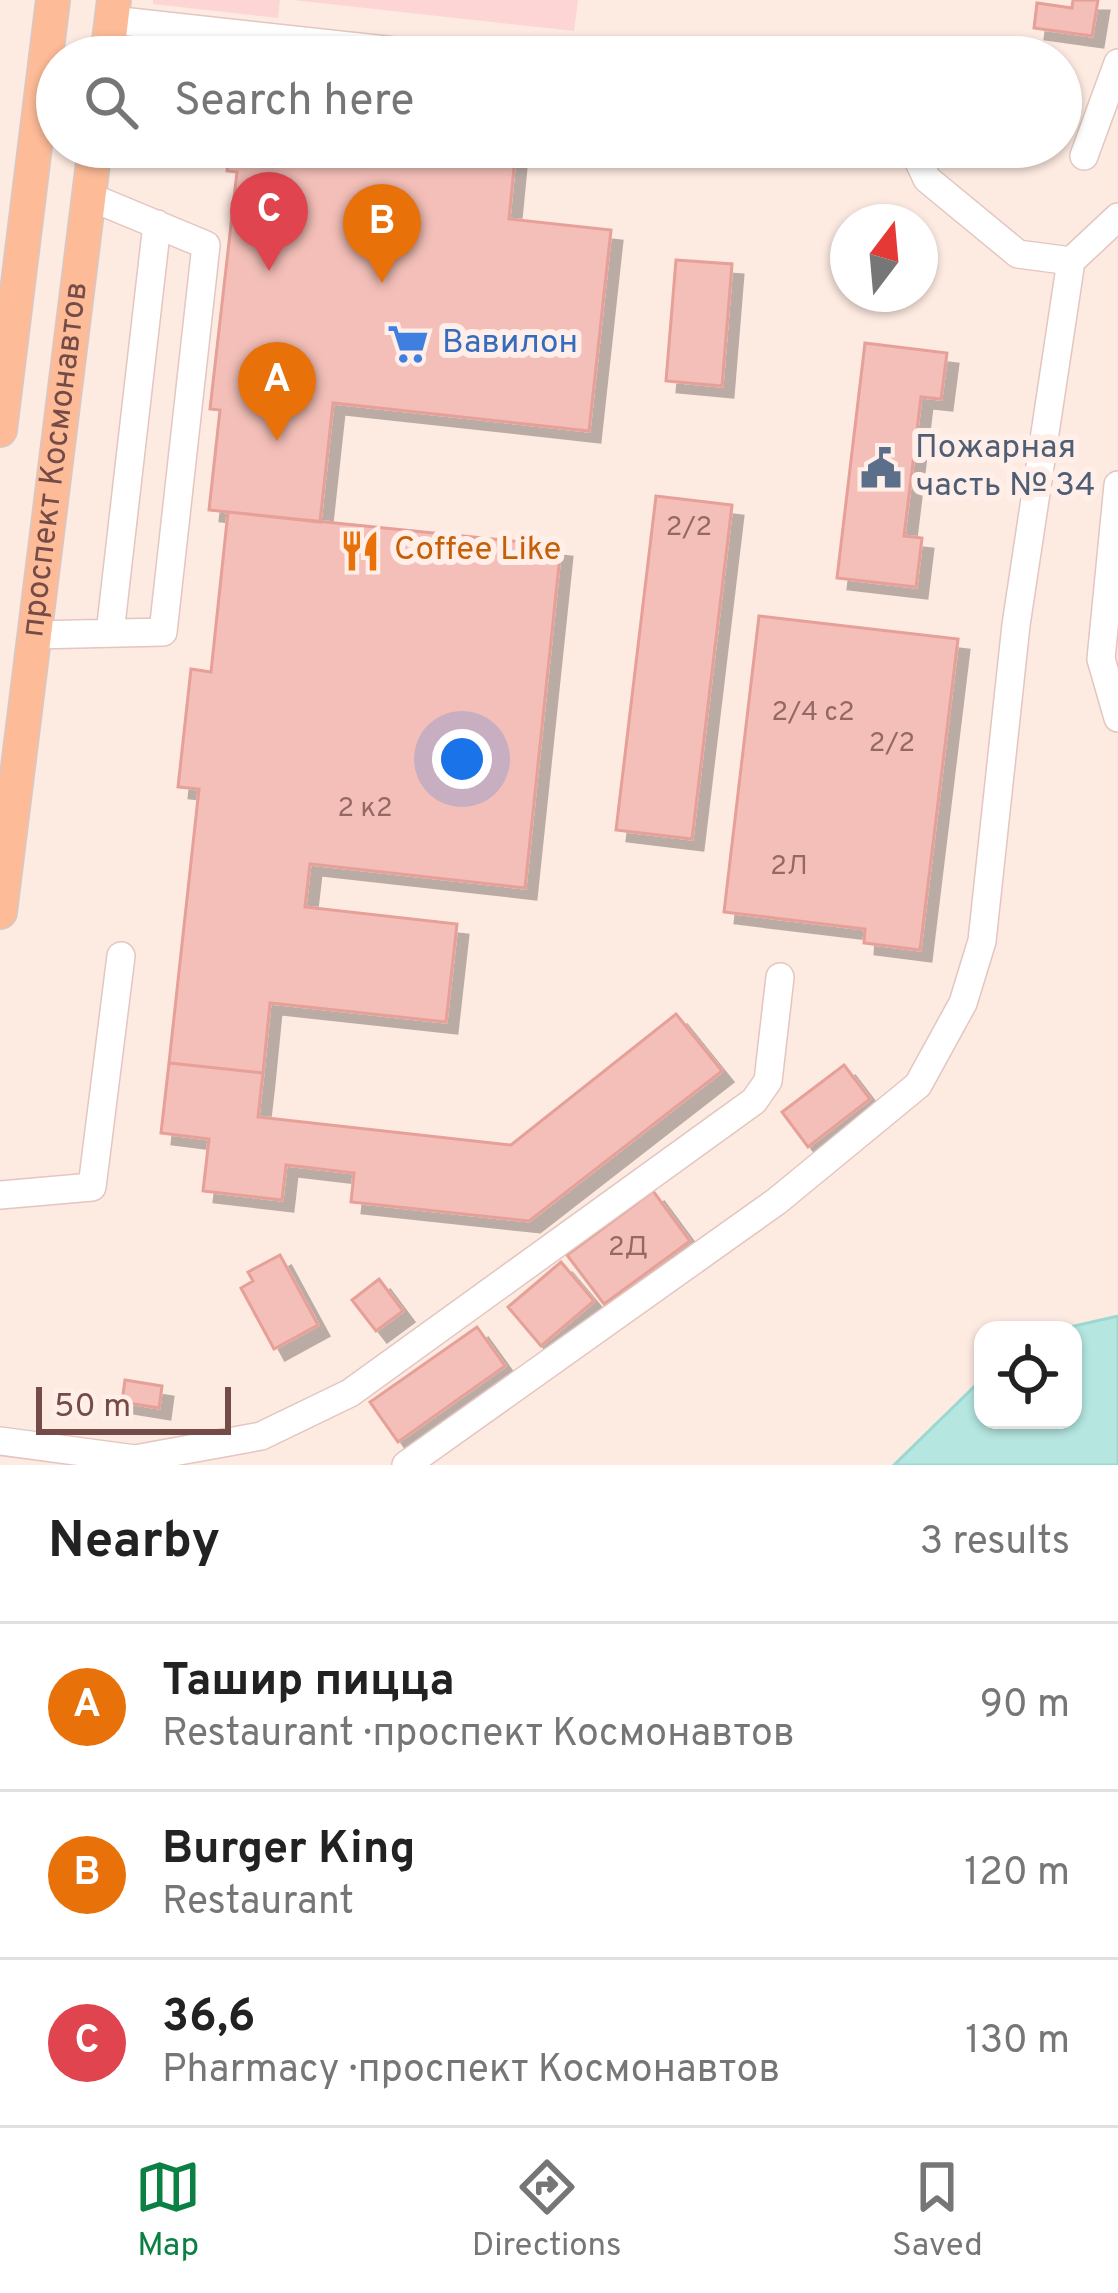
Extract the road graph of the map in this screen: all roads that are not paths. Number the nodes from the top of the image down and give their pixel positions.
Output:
1 (53, 0) edge
2 (113, 10) edge
3 (48, 36) edge
4 (300, 36) edge
5 (1118, 63) edge
6 (36, 113) edge
7 (1084, 156) dead end
8 (92, 168) edge
9 (922, 168) edge
10 (88, 196) junction
11 (1118, 217) edge
12 (157, 224) junction
13 (1071, 261) junction
14 (8, 298) edge
15 (0, 430) edge
16 (1118, 485) edge
17 (110, 634) junction
18 (34, 635) junction
19 (1118, 718) edge
20 (0, 912) edge
21 (121, 956) dead end
22 (780, 977) dead end
23 (0, 1196) edge
24 (0, 1442) edge
25 (45, 1457) edge
26 (118, 1460) edge
27 (211, 1465) edge
28 (406, 1465) edge

1 - 3 main road, проспект Космонавтов
2 - 4 street
5 - 7 street
6 - 14 main road, проспект Космонавтов
8 - 10 main road, проспект Космонавтов
9 - 13 street
10 - 12 street
10 - 18 main road, проспект Космонавтов
11 - 13 street
12 - 17 street
12 - 17 street
13 - 28 street
14 - 15 main road, проспект Космонавтов
16 - 19 street
17 - 18 street
18 - 20 main road, проспект Космонавтов
21 - 23 street
22 - 26 street
24 - 25 street
25 - 26 street
26 - 27 street

